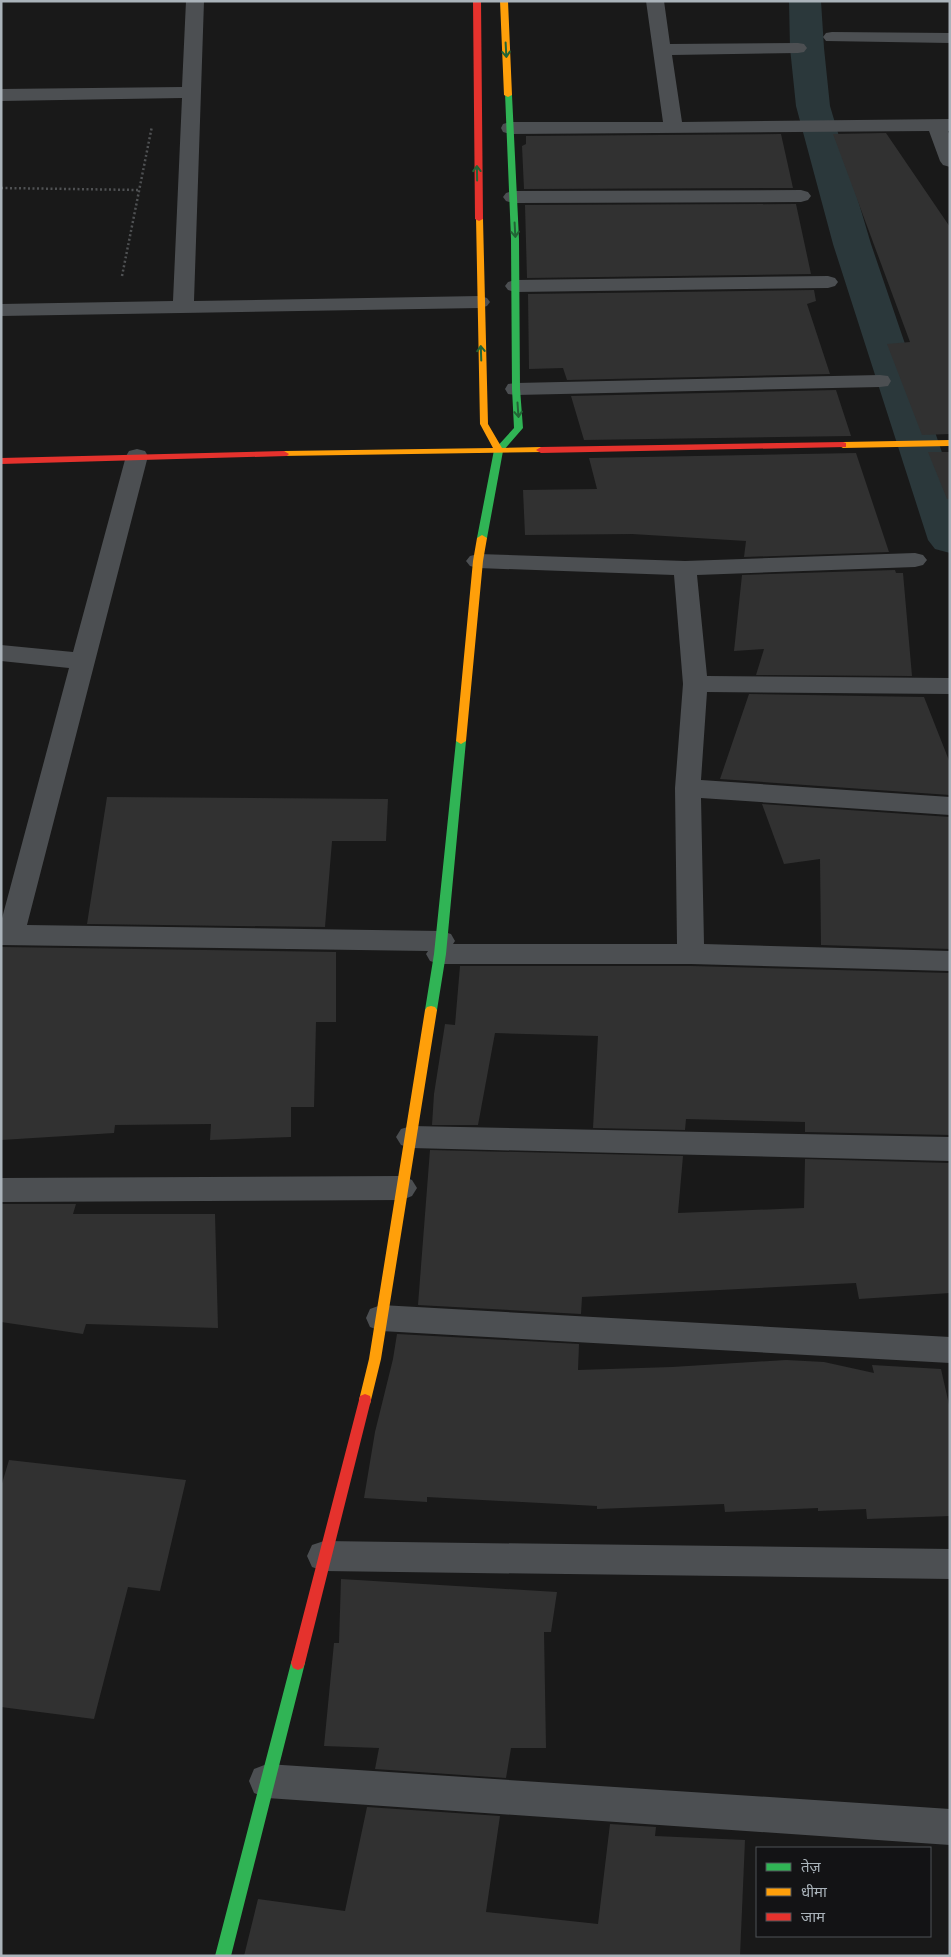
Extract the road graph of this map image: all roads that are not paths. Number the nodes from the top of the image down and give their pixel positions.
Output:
1 (196, 1) edge
2 (477, 1) edge
3 (504, 1) edge
4 (655, 1) edge
5 (832, 37) dead end
6 (950, 38) edge
7 (798, 48) dead end
8 (662, 50) junction
9 (192, 92) junction
10 (1, 95) edge
11 (943, 125) edge
12 (510, 128) junction
13 (672, 128) junction
14 (950, 160) edge
15 (801, 196) dead end
16 (513, 197) junction
17 (828, 282) dead end
18 (515, 286) junction
19 (480, 302) junction
20 (183, 307) junction
21 (1, 310) edge
22 (880, 381) dead end
23 (516, 389) junction
24 (950, 443) edge
25 (499, 450) junction
26 (137, 456) junction
27 (1, 461) edge
28 (915, 560) dead end
29 (478, 561) junction
30 (685, 568) junction
31 (1, 653) edge
32 (84, 661) junction
33 (694, 684) junction
34 (950, 686) edge
35 (688, 788) junction
36 (950, 806) edge
37 (6, 935) edge
38 (440, 948) junction
39 (690, 954) junction
40 (950, 961) edge
41 (410, 1137) junction
42 (950, 1149) edge
43 (402, 1188) junction
44 (1, 1190) edge
45 (381, 1318) junction
46 (950, 1350) edge
47 (324, 1556) junction
48 (950, 1564) edge
49 (267, 1781) junction
50 (950, 1827) edge
51 (224, 1956) edge

1 - 9 street
19 -> 2 street
3 -> 12 street
4 - 8 street
5 - 6 street
7 - 8 street
8 - 13 street
9 - 10 street
9 - 20 street
11 - 13 street
11 - 14 street
12 - 13 street
12 - 16 street
15 - 16 street
16 -> 18 street
17 - 18 street
18 - 23 street
19 - 20 street
25 -> 19 street
20 - 21 street
22 - 23 street
23 -> 25 street
24 - 25 street
25 - 26 street
25 - 29 street
26 - 27 street
26 - 32 street
28 - 30 street
29 - 30 street
29 - 38 street
30 - 33 street
31 - 32 street
32 - 37 street
33 - 34 street
33 - 35 street
35 - 36 street
35 - 39 street
37 - 38 street
38 - 39 street
38 - 41 street
39 - 40 street
41 - 42 street
41 - 43 street
43 - 44 street
43 - 45 street
45 - 46 street
45 - 47 street
47 - 48 street
47 - 49 street
49 - 50 street
49 - 51 street

